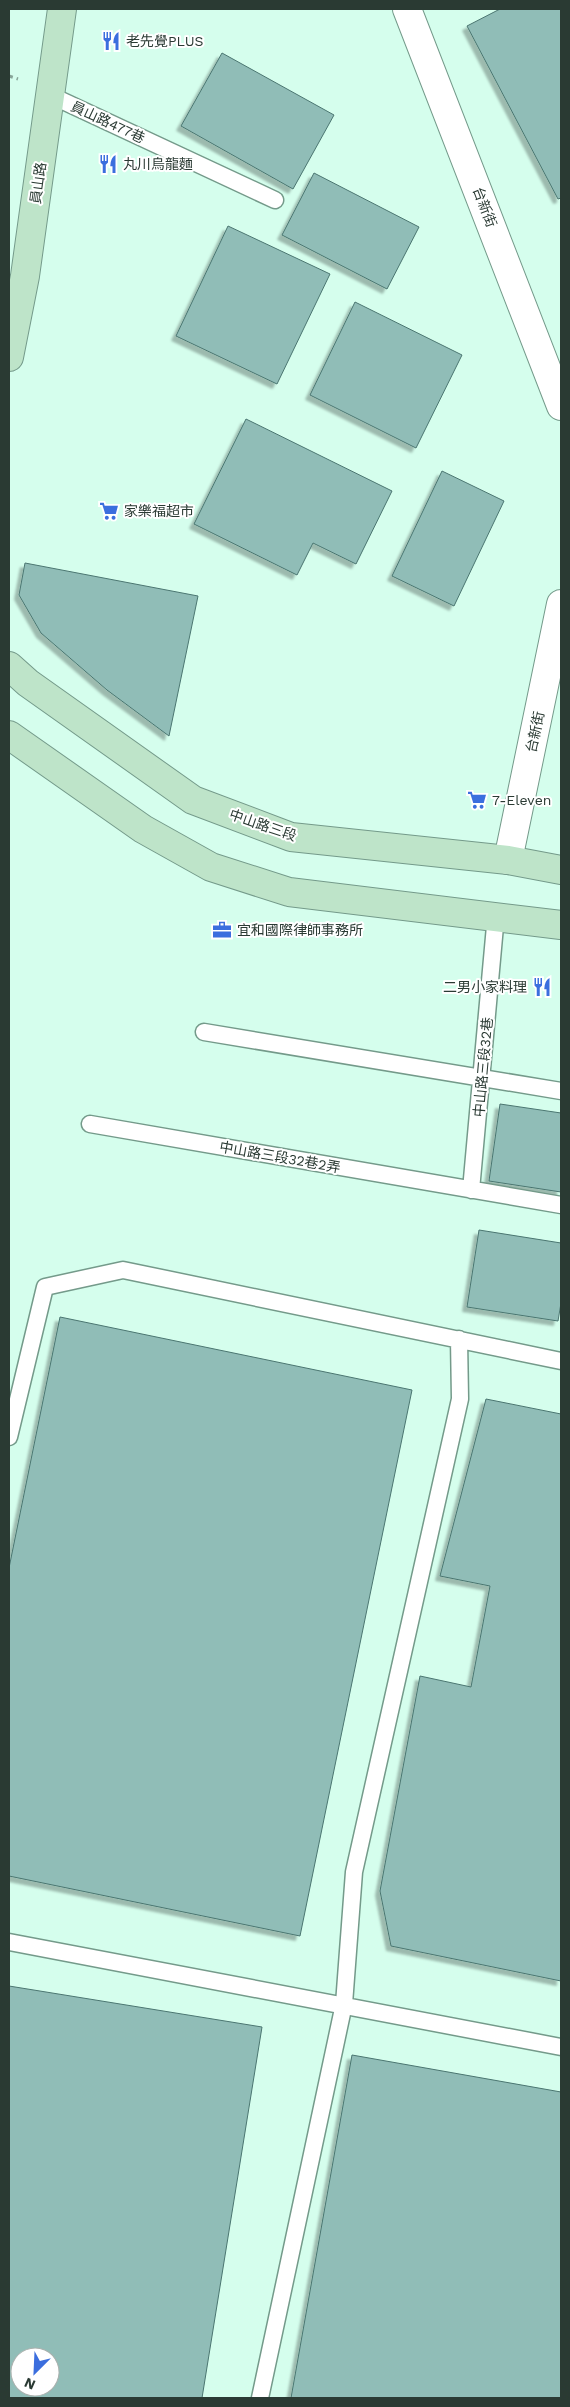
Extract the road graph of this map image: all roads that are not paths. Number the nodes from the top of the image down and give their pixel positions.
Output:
1 (62, 9) edge
2 (407, 9) edge
3 (50, 95) junction
4 (275, 200) dead end
5 (9, 357) edge
6 (561, 406) edge
7 (561, 604) edge
8 (9, 666) edge
9 (9, 734) edge
10 (508, 860) junction
11 (561, 870) edge
12 (496, 915) junction
13 (561, 924) edge
14 (204, 1032) dead end
15 (482, 1078) junction
16 (561, 1090) edge
17 (90, 1124) dead end
18 (471, 1190) junction
19 (561, 1205) edge
20 (459, 1339) junction
21 (561, 1361) edge
22 (9, 1437) edge
23 (9, 1942) edge
24 (344, 2004) junction
25 (561, 2046) edge
26 (260, 2398) edge

1 - 3 main road, 員山路
2 - 6 street, 台新街
3 - 4 lane, 員山路477巷
3 - 5 main road, 員山路
7 - 10 street, 台新街
8 - 10 main road, 中山路三段
9 - 12 main road
10 - 11 main road, 中山路三段
12 - 13 main road
12 - 15 lane, 中山路三段32巷
14 - 15 lane
15 - 16 lane
15 - 18 lane, 中山路三段32巷
17 - 18 lane, 中山路三段32巷2弄
18 - 19 lane, 中山路三段32巷2弄
20 - 21 lane
20 - 22 lane
20 - 24 lane
23 - 24 lane
24 - 25 lane
24 - 26 lane

